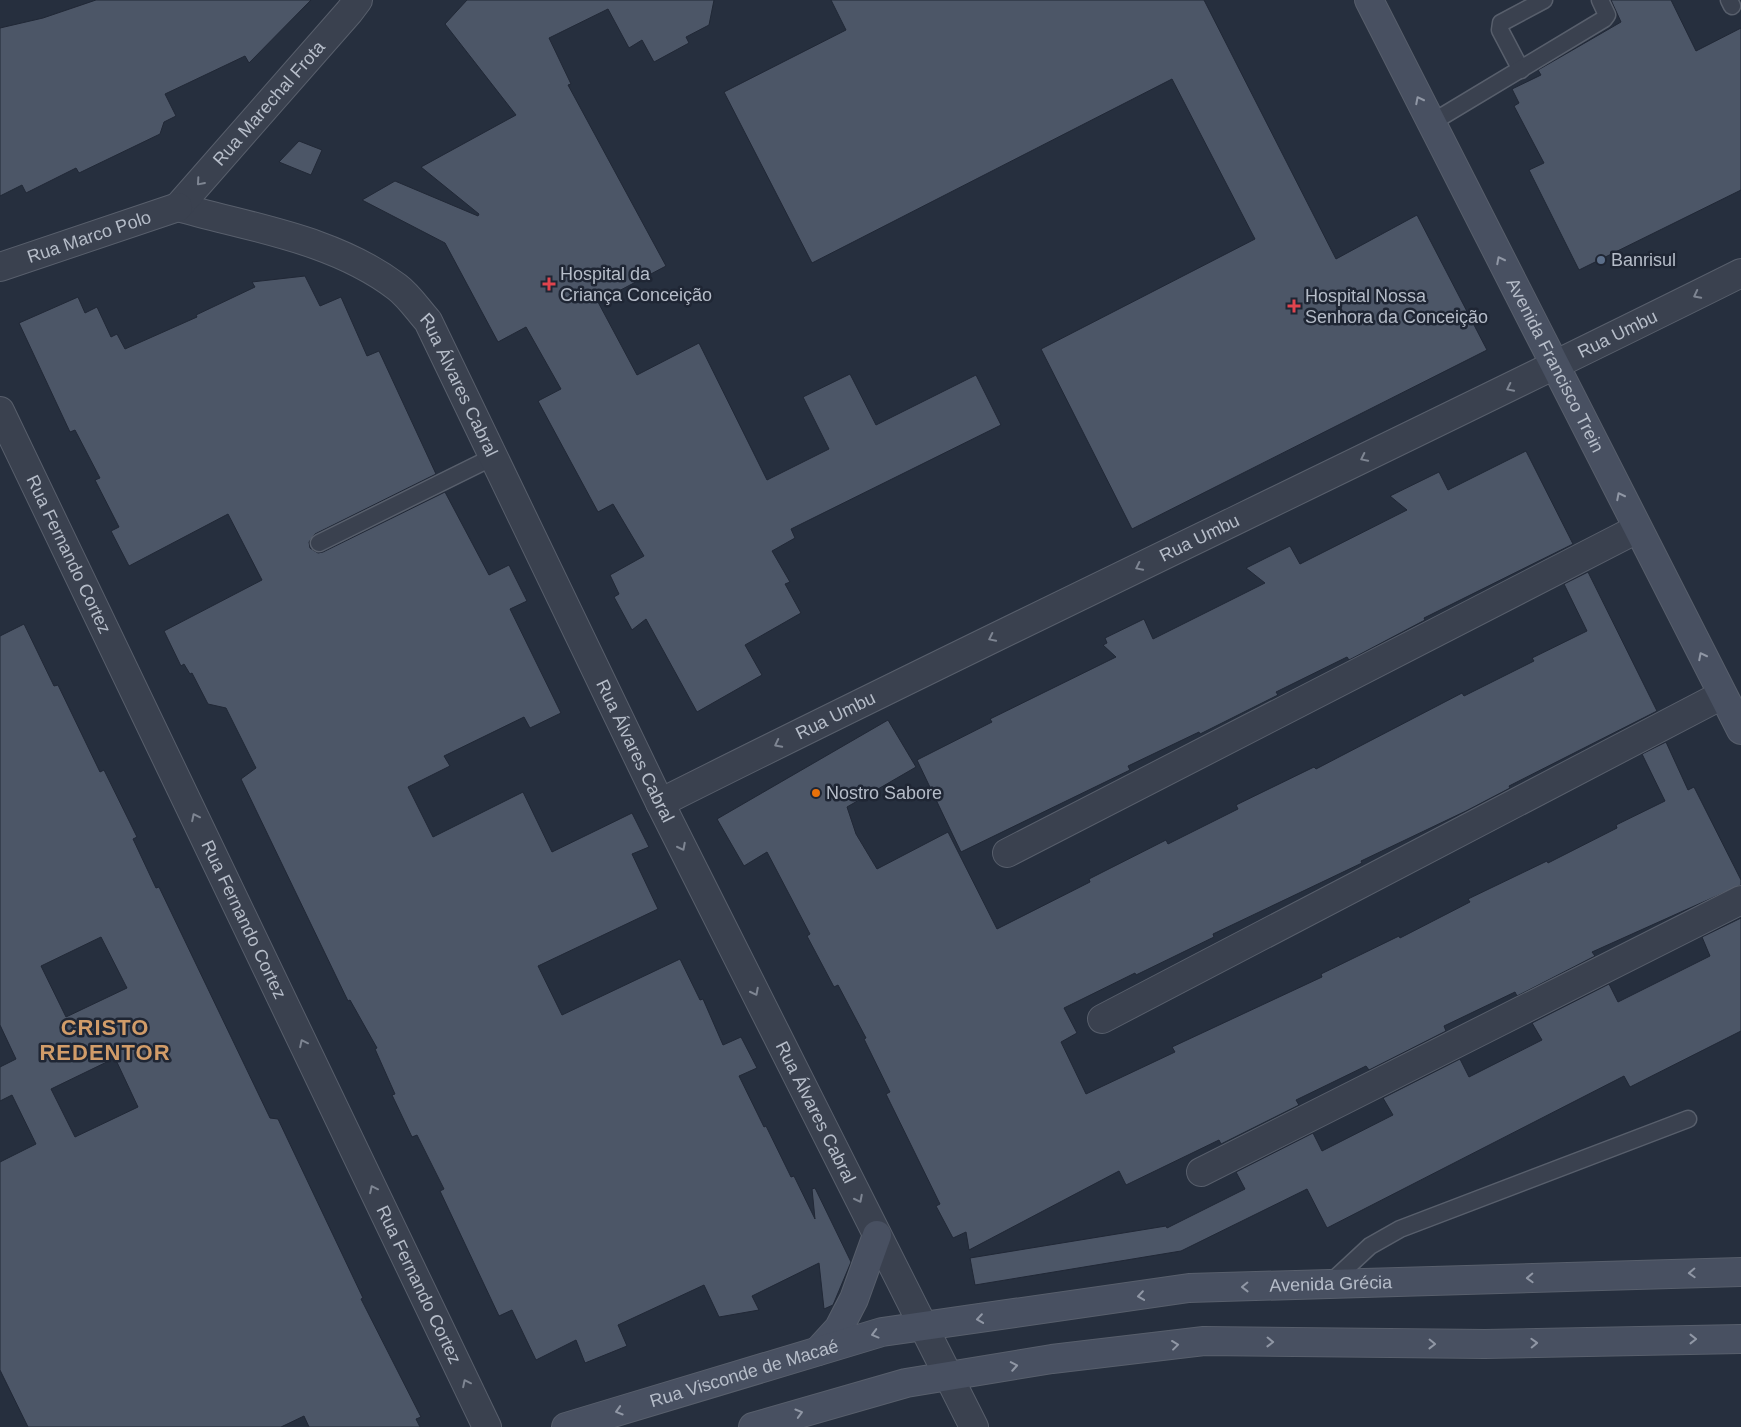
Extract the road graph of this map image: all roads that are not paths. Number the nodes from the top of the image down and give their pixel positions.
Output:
1 (358, 0) edge
2 (1369, 0) edge
3 (1544, 0) edge
4 (1600, 0) edge
5 (1521, 70) junction
6 (1431, 123) junction
7 (178, 207) junction
8 (0, 267) edge
9 (1741, 273) edge
10 (1554, 366) junction
11 (0, 411) edge
12 (493, 457) junction
13 (1637, 529) junction
14 (319, 543) dead end
15 (1722, 694) junction
16 (1741, 730) edge
17 (660, 803) junction
18 (1007, 853) dead end
19 (1741, 900) edge
20 (1102, 1019) dead end
21 (1688, 1119) dead end
22 (1202, 1172) dead end
23 (877, 1235) junction
24 (1741, 1272) edge
25 (1328, 1285) junction
26 (924, 1328) junction
27 (1741, 1339) edge
28 (818, 1351) junction
29 (949, 1377) junction
30 (487, 1427) edge
31 (566, 1427) edge
32 (753, 1427) edge
33 (974, 1427) edge

1 -> 7 street, Rua Marechal Frota
6 -> 2 street, Avenida Francisco Trein
3 - 5 lane
4 - 5 lane
5 - 6 lane
10 -> 6 street, Avenida Francisco Trein
7 - 8 street, Rua Marco Polo
7 - 12 street, Rua Álvares Cabral
9 -> 10 street, Rua Umbu
13 -> 10 street, Avenida Francisco Trein
10 -> 17 street, Rua Umbu
30 -> 11 street, Rua Fernando Cortez
12 - 14 lane
12 - 17 street, Rua Álvares Cabral
15 -> 13 street, Avenida Francisco Trein
13 - 18 street
15 - 16 street, Avenida Francisco Trein
15 - 20 street
17 -> 23 street, Rua Álvares Cabral
19 - 22 street
21 - 25 lane
23 - 26 street, Rua Álvares Cabral
23 - 28 street
24 -> 25 street, Avenida Grécia
25 -> 26 street, Avenida Grécia
26 -> 28 street, Rua Visconde de Macaé
26 - 29 street, Rua Álvares Cabral
29 -> 27 street
28 -> 31 street, Rua Visconde de Macaé
32 -> 29 street
29 - 33 street, Rua Álvares Cabral

